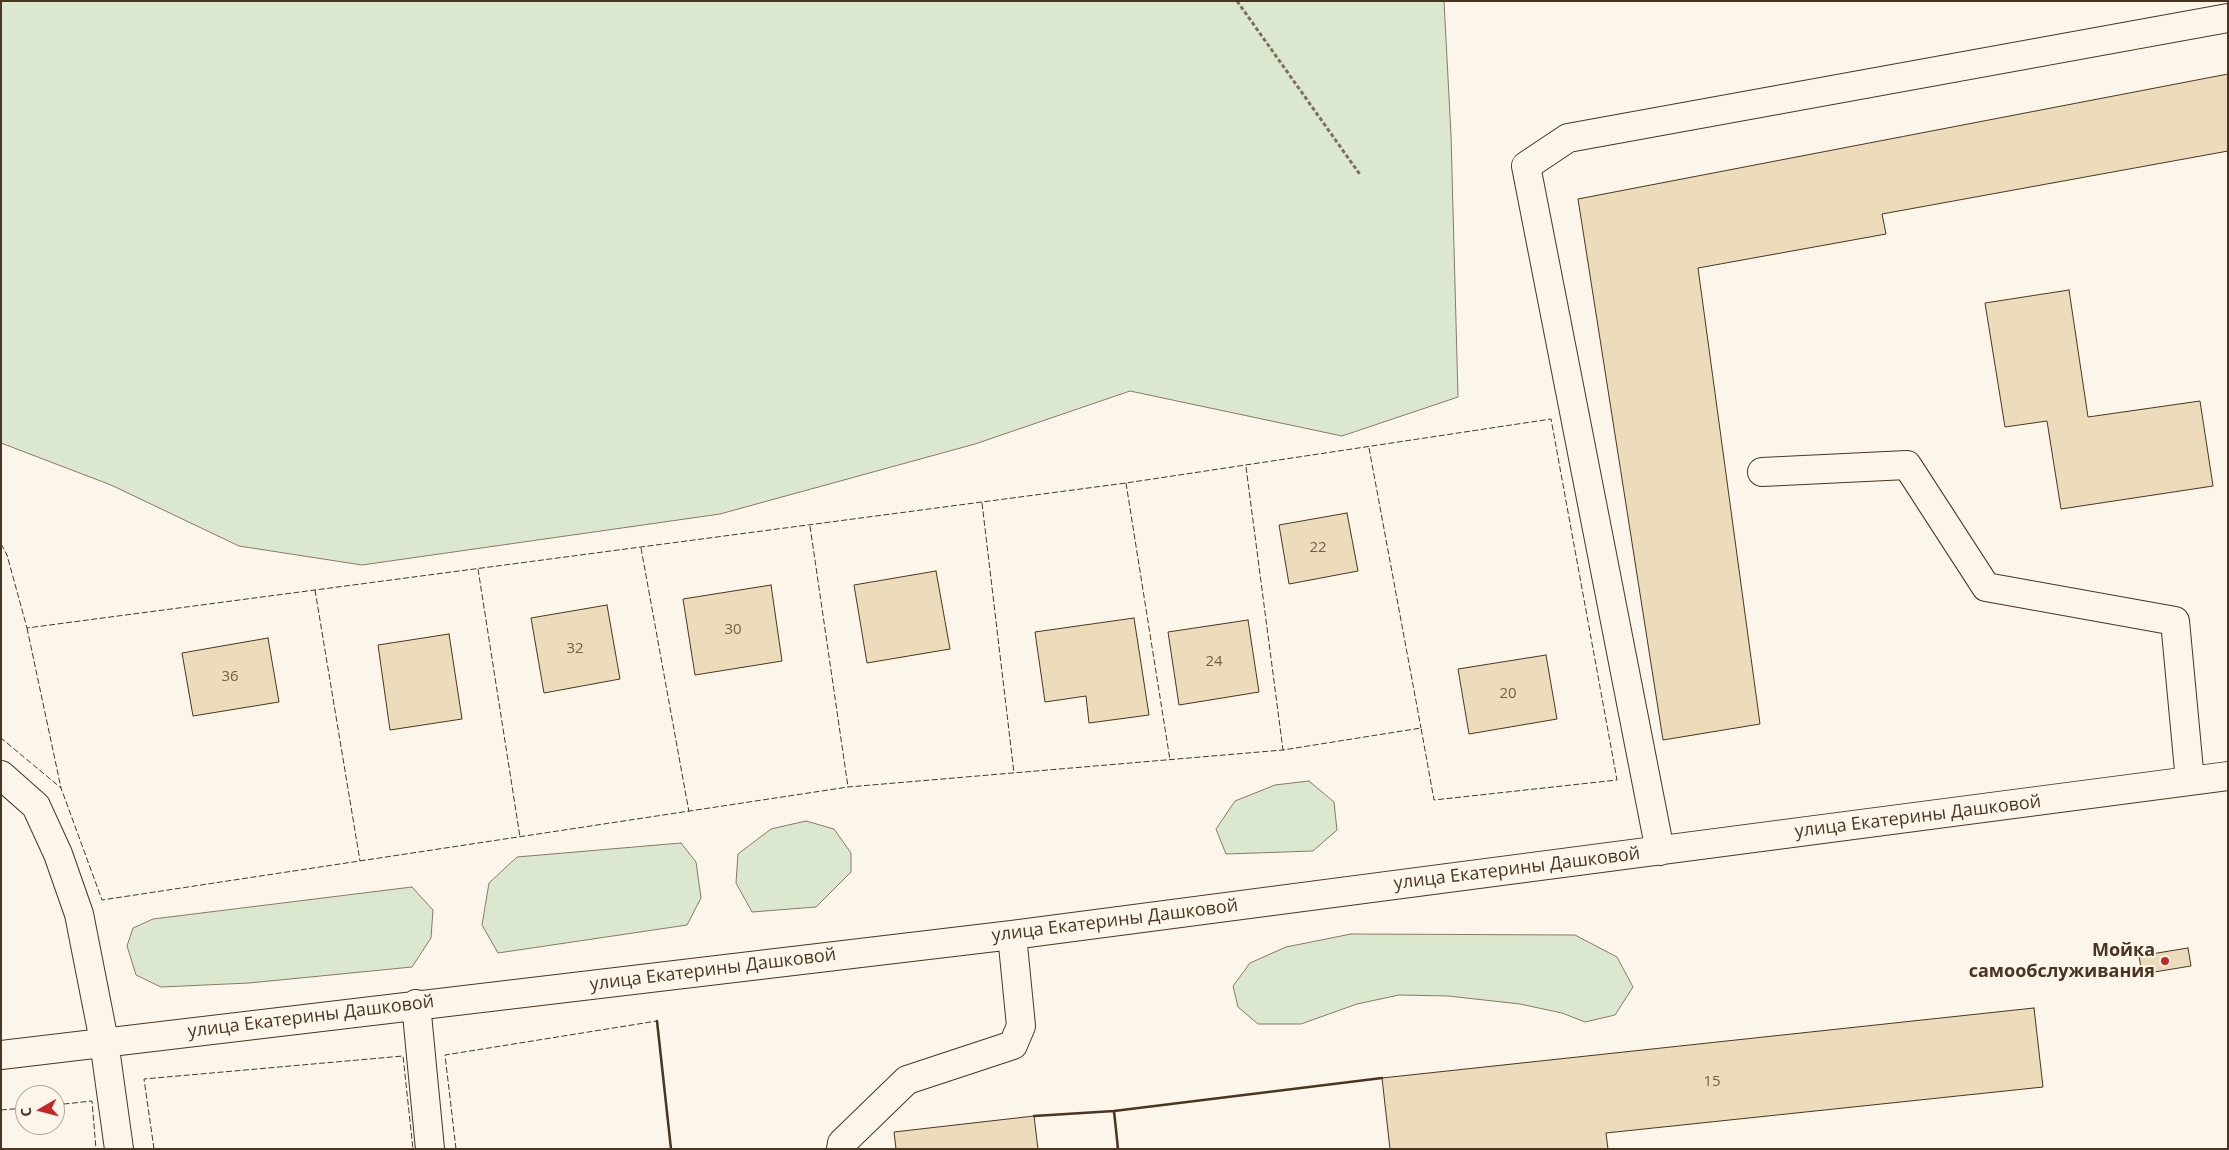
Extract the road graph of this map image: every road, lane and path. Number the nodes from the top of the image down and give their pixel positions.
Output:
1 (1237, 1) edge
2 (2228, 18) edge
3 (1360, 176) dead end
4 (1762, 472) dead end
5 (1, 775) edge
6 (2228, 776) edge
7 (2190, 781) junction
8 (1660, 851) junction
9 (1012, 935) junction
10 (416, 1004) junction
11 (104, 1041) junction
12 (1, 1055) edge
13 (119, 1149) edge
14 (430, 1149) edge
15 (841, 1149) edge

1 - 3 path
2 - 8 street
4 - 7 street
5 - 11 street
6 - 7 street, улица Екатерины Дашковой
7 - 8 street, улица Екатерины Дашковой
8 - 9 street, улица Екатерины Дашковой
9 - 10 street, улица Екатерины Дашковой
9 - 15 street
10 - 11 street, улица Екатерины Дашковой
10 - 14 street
11 - 12 street, улица Екатерины Дашковой
11 - 13 street

